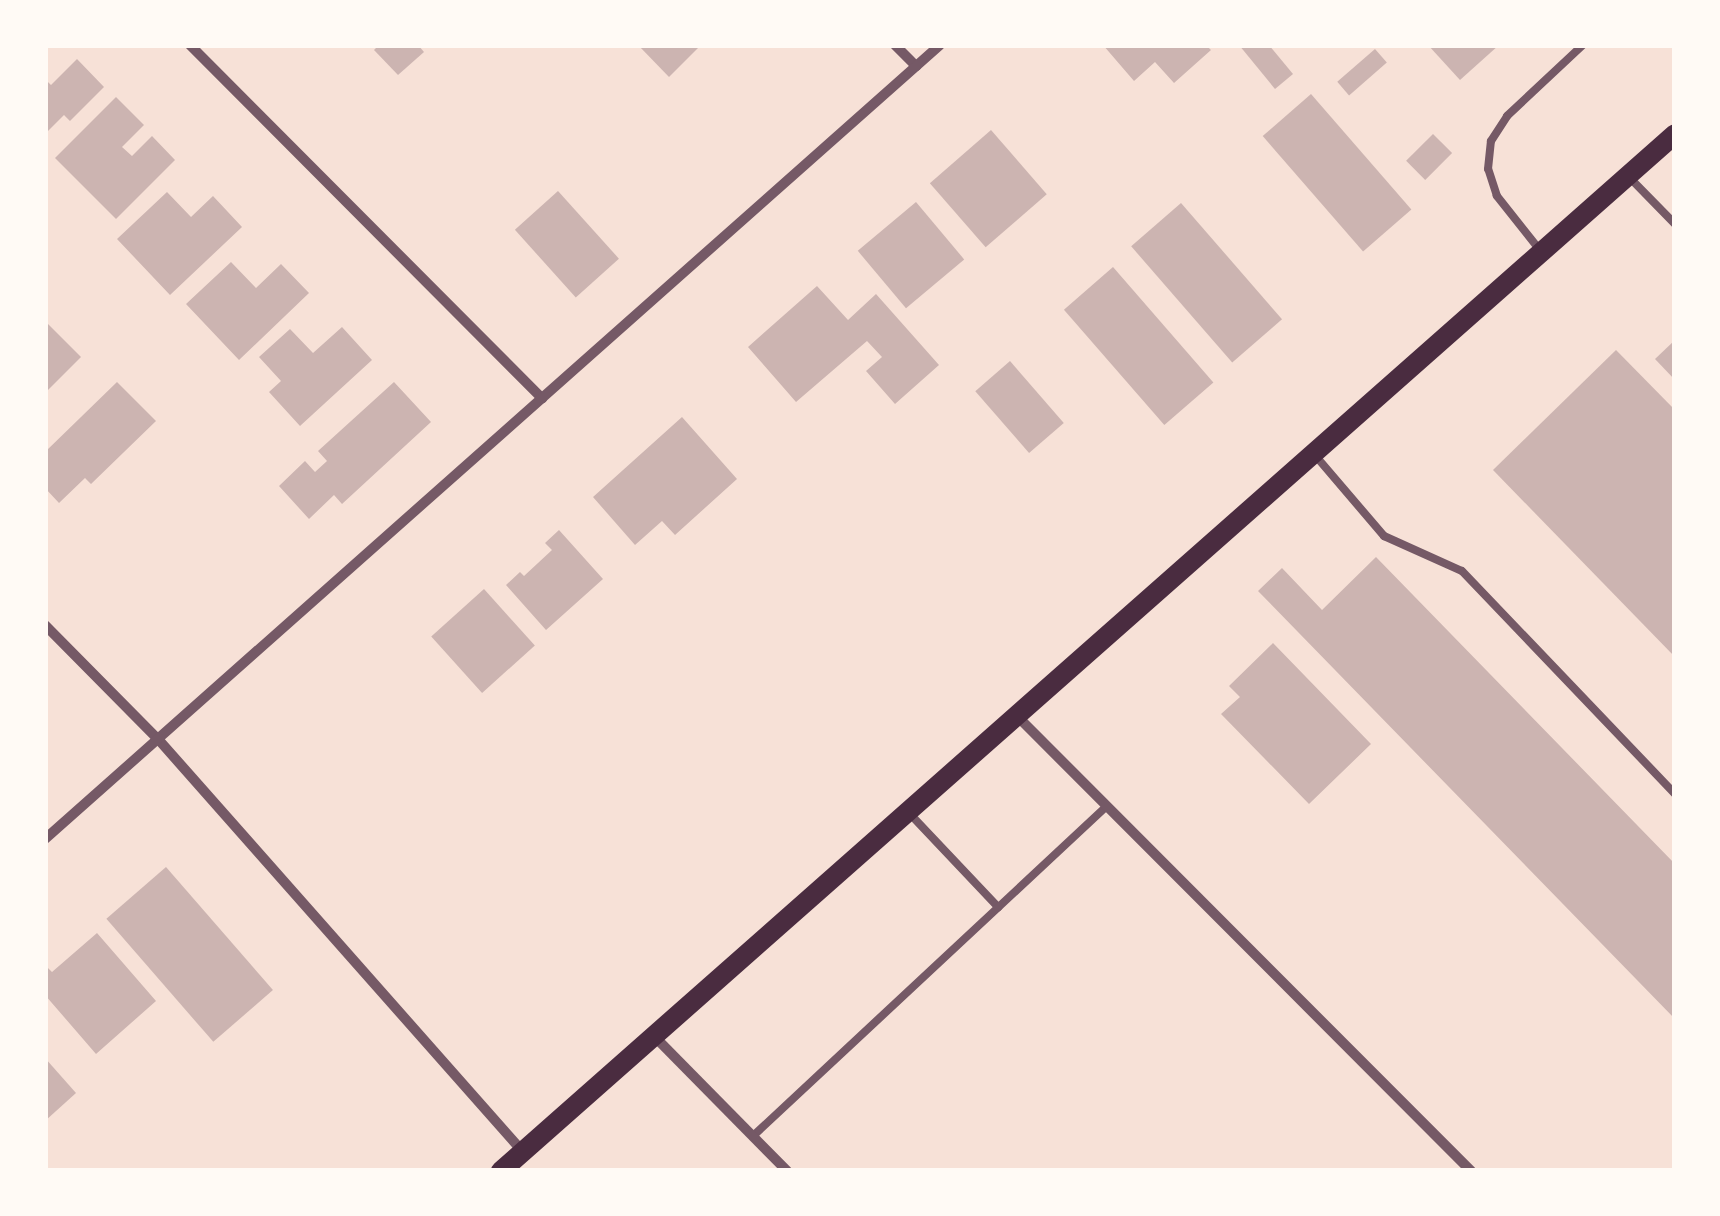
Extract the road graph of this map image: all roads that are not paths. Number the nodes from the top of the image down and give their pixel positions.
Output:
1 (190, 45) edge
2 (895, 45) edge
3 (940, 45) edge
4 (1583, 45) edge
5 (916, 66) junction
6 (1675, 134) edge
7 (1628, 176) junction
8 (1675, 224) edge
9 (1542, 252) junction
10 (542, 398) junction
11 (1314, 454) junction
12 (45, 626) edge
13 (1017, 715) junction
14 (158, 740) junction
15 (1675, 794) edge
16 (1107, 806) junction
17 (908, 812) junction
18 (45, 840) edge
19 (998, 907) junction
20 (654, 1036) junction
21 (753, 1136) junction
22 (523, 1152) junction
23 (501, 1171) edge
24 (787, 1171) edge
25 (1471, 1171) edge

1 - 10 street
2 - 5 street
3 - 5 street
4 - 9 lane
5 - 10 street
6 - 7 main road
7 - 8 lane
7 - 9 main road
9 - 11 main road
10 - 14 street
11 - 13 main road
11 - 15 lane
12 - 14 street
13 - 16 street
13 - 17 main road
14 - 18 street
14 - 22 street
16 - 19 lane
16 - 25 street
17 - 19 lane
17 - 20 main road
19 - 21 lane
20 - 21 street
20 - 22 main road
21 - 24 street
22 - 23 main road

